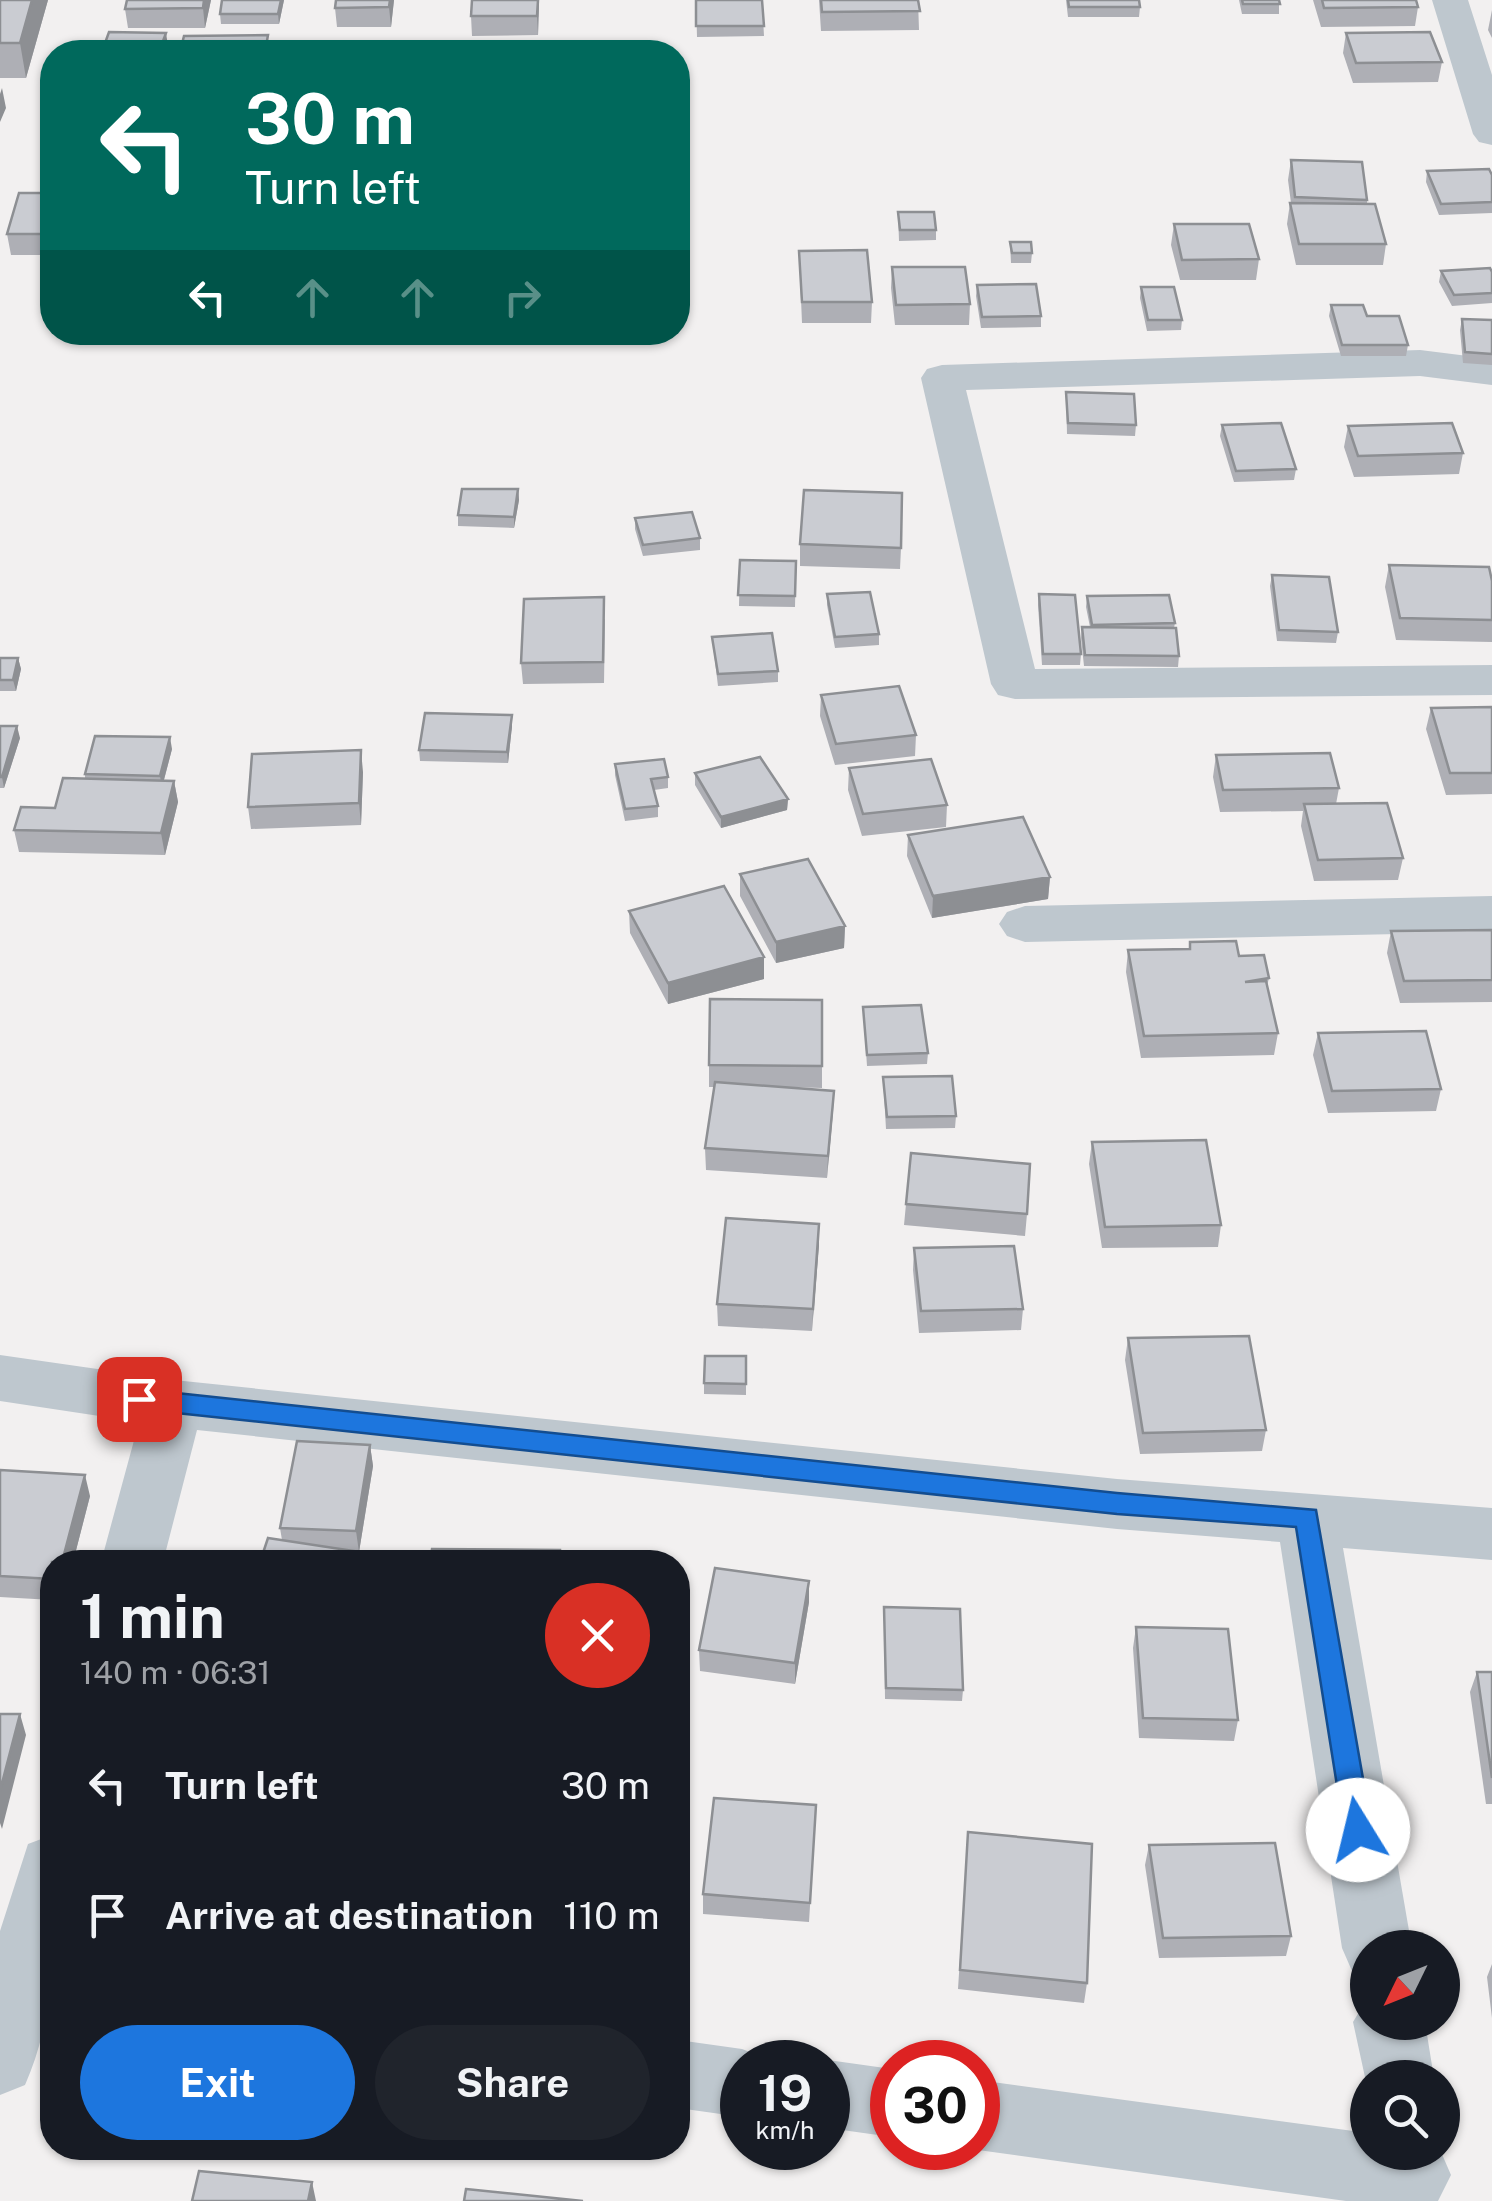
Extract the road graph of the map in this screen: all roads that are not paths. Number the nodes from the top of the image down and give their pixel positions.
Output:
1 (1450, 0) edge
2 (1492, 134) edge
3 (1492, 372) edge
4 (1492, 680) edge
5 (1492, 914) edge
6 (1025, 924) dead end
7 (0, 1378) edge
8 (174, 1404) junction
9 (1307, 1518) junction
10 (1492, 1534) edge
11 (135, 1550) edge
12 (40, 1918) edge
13 (1374, 1930) edge
14 (25, 1984) edge
15 (0, 2061) edge
16 (690, 2076) edge
17 (720, 2080) edge
18 (1000, 2118) edge
19 (1415, 2176) edge

1 - 2 street
3 - 4 street
5 - 6 street
7 - 8 street
8 - 9 street
8 - 11 street
9 - 10 street
9 - 13 street
12 - 14 street
14 - 15 street
16 - 17 street
18 - 19 street

